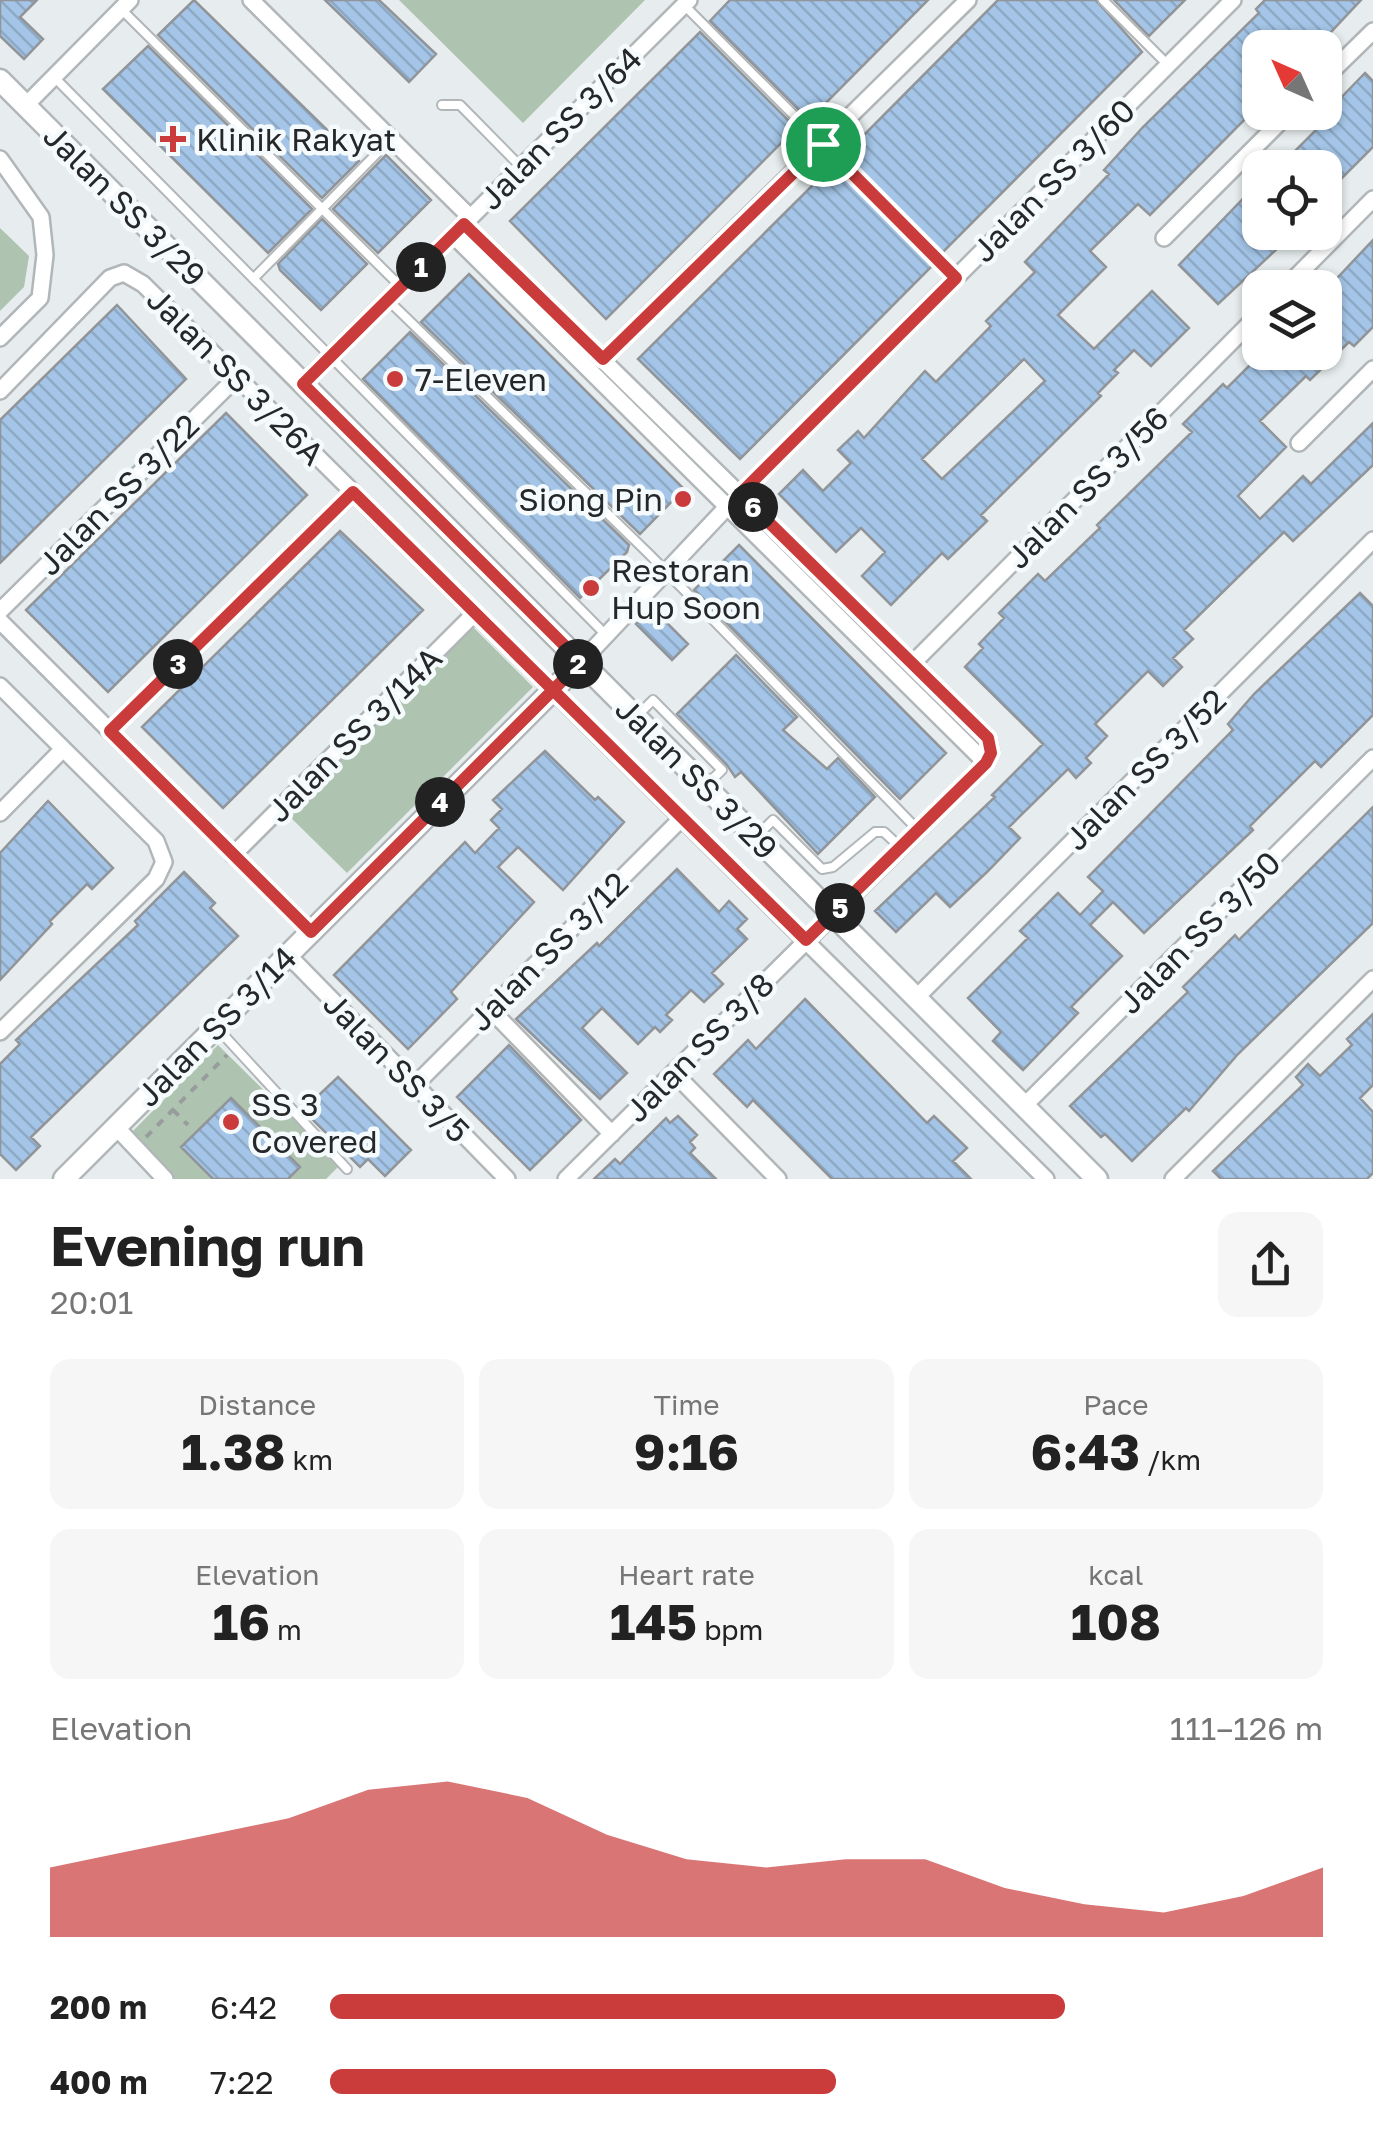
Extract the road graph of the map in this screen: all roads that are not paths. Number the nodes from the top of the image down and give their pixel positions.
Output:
1 (251, 0) edge
2 (968, 0) edge
3 (1103, 0) edge
4 (1233, 0) edge
5 (686, 2) edge
6 (126, 4) edge
7 (1373, 31) edge
8 (1342, 61) edge
9 (1168, 65) junction
10 (54, 77) junction
11 (0, 80) edge
12 (442, 104) dead end
13 (26, 105) junction
14 (1272, 130) edge
15 (390, 140) junction
16 (823, 144) junction
17 (2, 166) edge
18 (521, 167) junction
19 (1373, 199) edge
20 (324, 208) junction
21 (462, 225) junction
22 (1164, 238) dead end
23 (1303, 270) edge
24 (254, 278) junction
25 (956, 278) junction
26 (400, 287) junction
27 (388, 300) junction
28 (1242, 331) edge
29 (0, 338) edge
30 (330, 358) junction
31 (603, 359) junction
32 (1373, 369) edge
33 (237, 377) junction
34 (303, 384) junction
35 (0, 390) edge
36 (1299, 443) dead end
37 (353, 492) junction
38 (740, 494) junction
39 (726, 508) junction
40 (1373, 540) edge
41 (664, 573) junction
42 (0, 612) edge
43 (475, 612) junction
44 (0, 620) edge
45 (606, 635) junction
46 (581, 662) junction
47 (914, 662) junction
48 (0, 686) edge
49 (553, 690) junction
50 (110, 731) junction
51 (64, 749) junction
52 (1373, 758) edge
53 (986, 763) junction
54 (0, 813) edge
55 (682, 818) junction
56 (918, 830) junction
57 (756, 837) junction
58 (900, 847) junction
59 (233, 856) junction
60 (833, 915) junction
61 (311, 932) junction
62 (806, 940) junction
63 (288, 955) junction
64 (1373, 979) edge
65 (916, 998) junction
66 (490, 1009) junction
67 (216, 1027) junction
68 (0, 1032) edge
69 (674, 1073) junction
70 (414, 1084) junction
71 (1024, 1106) junction
72 (116, 1126) junction
73 (612, 1134) junction
74 (347, 1169) dead end
75 (64, 1179) edge
76 (165, 1179) edge
77 (507, 1179) edge
78 (566, 1179) edge
79 (778, 1179) edge
80 (1046, 1179) edge
81 (1097, 1179) edge
82 (1173, 1179) edge

1 - 15 street
2 - 16 street
3 - 9 lane
4 - 9 street, Jalan SS 3/60
5 - 16 lane
5 - 18 street, Jalan SS 3/64
6 - 10 street
6 - 20 lane
7 - 8 street
9 - 25 street, Jalan SS 3/60
10 - 13 street
10 - 24 lane
11 - 13 street, Jalan SS 3/29
12 - 18 lane
13 - 34 street, Jalan SS 3/29
14 - 22 street
15 - 20 lane
15 - 21 street
16 - 25 lane
16 - 31 street
17 - 29 street
18 - 21 street, Jalan SS 3/64
19 - 23 street
20 - 24 lane
20 - 26 lane
21 - 26 street, Jalan SS 3/64
21 - 31 street
21 - 39 street
24 - 30 lane
25 - 38 street, Jalan SS 3/60
26 - 27 street, Jalan SS 3/64
27 - 30 street, Jalan SS 3/64
27 - 41 lane
28 - 47 street, Jalan SS 3/56
30 - 34 street, Jalan SS 3/64
30 - 45 lane
31 - 38 street
32 - 36 street
33 - 35 street, Jalan SS 3/26A
33 - 37 street, Jalan SS 3/26A
33 - 42 street, Jalan SS 3/22
34 - 46 street, Jalan SS 3/29
37 - 43 street, Jalan SS 3/26A
37 - 50 street
38 - 39 street, Jalan SS 3/60
38 - 47 street
39 - 41 street, Jalan SS 3/60
39 - 53 street
40 - 65 street, Jalan SS 3/52
41 - 45 street, Jalan SS 3/60
41 - 56 lane
43 - 49 street, Jalan SS 3/26A
43 - 59 street, Jalan SS 3/14A
44 - 50 street
45 - 46 street, Jalan SS 3/60
46 - 49 street, Jalan SS 3/14
46 - 57 street, Jalan SS 3/29
47 - 53 street
48 - 51 street
49 - 55 street, Jalan SS 3/26A
49 - 61 street, Jalan SS 3/14
50 - 59 street
51 - 54 street
51 - 68 street
52 - 71 street, Jalan SS 3/50
53 - 56 street, Jalan SS 3/8
55 - 62 street, Jalan SS 3/26A
55 - 66 street, Jalan SS 3/12
56 - 58 street, Jalan SS 3/8
57 - 58 lane
57 - 60 street, Jalan SS 3/29
58 - 60 street, Jalan SS 3/8
59 - 61 street
60 - 62 street, Jalan SS 3/8
60 - 65 street, Jalan SS 3/29
61 - 63 street, Jalan SS 3/14
62 - 69 street, Jalan SS 3/8
62 - 80 street, Jalan SS 3/26A
63 - 67 street, Jalan SS 3/14
63 - 70 street, Jalan SS 3/5
64 - 82 street
65 - 71 street, Jalan SS 3/29
66 - 70 street, Jalan SS 3/12
66 - 73 street
67 - 72 street, Jalan SS 3/14
67 - 74 lane
69 - 73 street, Jalan SS 3/8
69 - 79 street
70 - 77 street, Jalan SS 3/5
71 - 81 street, Jalan SS 3/29
72 - 75 street, Jalan SS 3/14
72 - 76 street
73 - 78 street, Jalan SS 3/8

